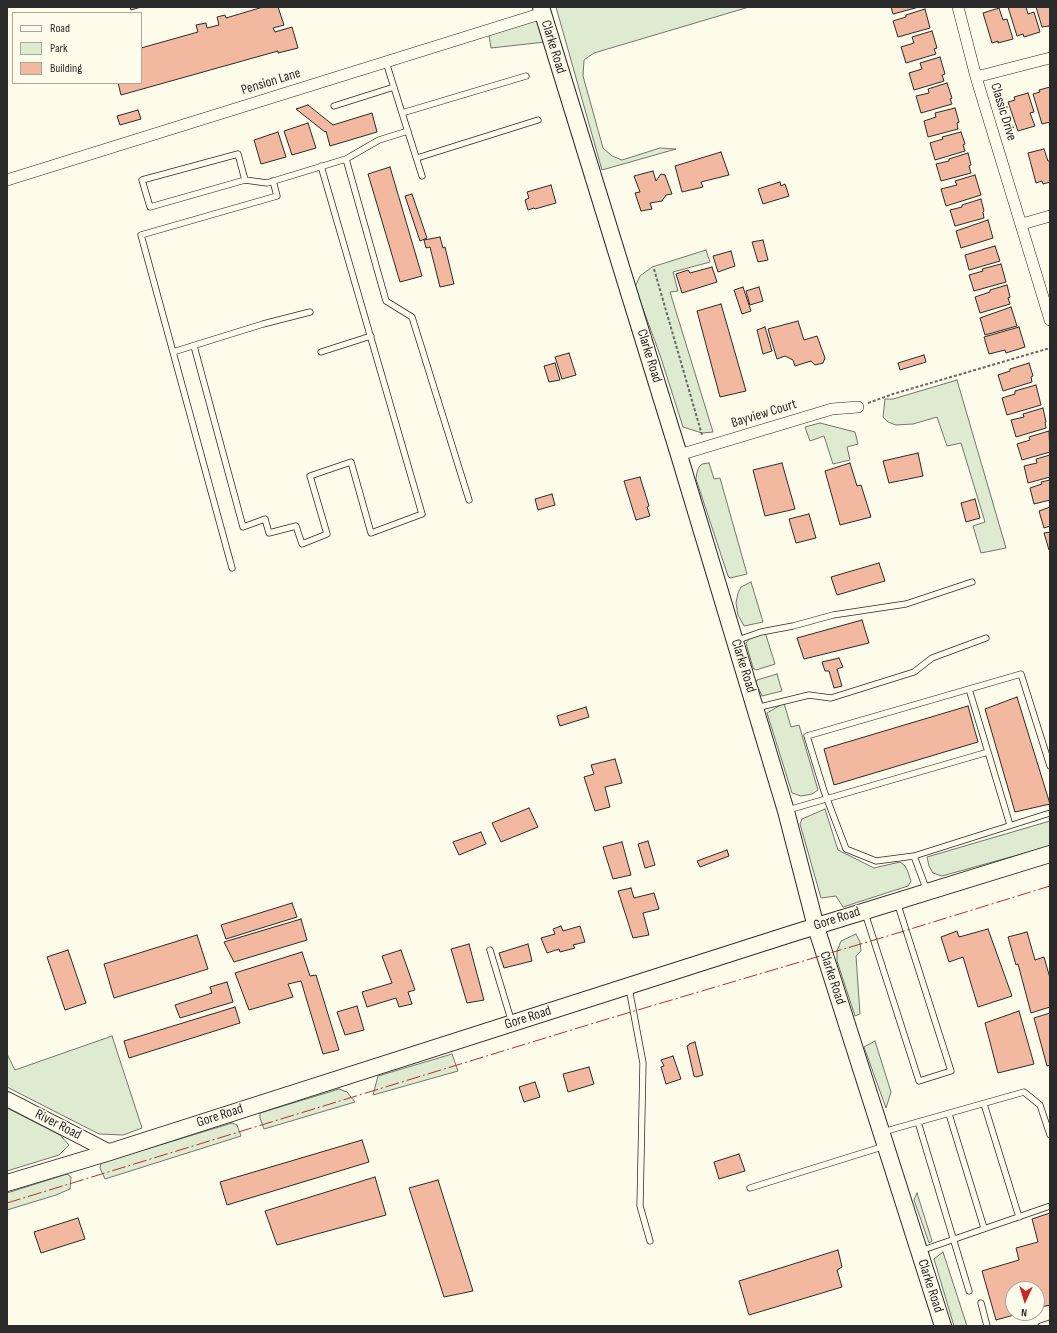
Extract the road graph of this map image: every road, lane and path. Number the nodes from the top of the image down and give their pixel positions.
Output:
1 (958, 7) edge
2 (542, 10) edge
3 (1050, 58) edge
4 (386, 62) junction
5 (526, 76) dead end
6 (976, 77) junction
7 (394, 87) junction
8 (334, 106) dead end
9 (402, 113) junction
10 (538, 120) dead end
11 (408, 131) junction
12 (417, 158) junction
13 (346, 159) junction
14 (321, 166) junction
15 (422, 176) dead end
16 (7, 180) edge
17 (245, 180) junction
18 (273, 181) junction
19 (1050, 216) edge
20 (1022, 224) junction
21 (654, 269) dead end
22 (310, 312) dead end
23 (1050, 320) edge
24 (371, 336) junction
25 (194, 346) junction
26 (1050, 348) edge
27 (173, 352) junction
28 (321, 352) dead end
29 (858, 407) joint
30 (702, 435) dead end
31 (679, 455) junction
32 (469, 500) dead end
33 (232, 568) dead end
34 (972, 582) dead end
35 (986, 638) dead end
36 (735, 641) junction
37 (969, 689) junction
38 (755, 708) junction
39 (988, 752) junction
40 (1050, 766) edge
41 (827, 798) junction
42 (786, 811) junction
43 (1050, 813) edge
44 (1010, 825) junction
45 (1050, 854) edge
46 (914, 856) junction
47 (927, 892) junction
48 (897, 901) junction
49 (864, 911) junction
50 (816, 927) junction
51 (490, 950) dead end
52 (629, 986) junction
53 (512, 1023) junction
54 (7, 1099) edge
55 (984, 1104) junction
56 (949, 1114) junction
57 (918, 1122) junction
58 (1050, 1135) edge
59 (884, 1139) junction
60 (110, 1152) junction
61 (7, 1183) edge
62 (750, 1188) dead end
63 (1050, 1206) edge
64 (1018, 1217) junction
65 (984, 1228) junction
66 (953, 1239) junction
67 (650, 1241) dead end
68 (919, 1251) junction
69 (969, 1291) dead end
70 (981, 1303) dead end
71 (1050, 1323) edge
72 (943, 1326) edge
73 (987, 1326) edge
74 (1041, 1326) edge

1 - 6 street, Classic Drive
2 - 4 street, Pension Lane
2 - 31 main road, Clarke Road
3 - 6 street
4 - 7 lane
4 - 16 street, Pension Lane
5 - 9 lane
6 - 20 street, Classic Drive
7 - 8 lane
7 - 9 lane
9 - 11 lane
10 - 12 lane
11 - 12 lane
11 - 13 lane
12 - 15 lane
13 - 14 lane
13 - 32 lane
14 - 18 lane
14 - 24 lane
17 - 17 lane
17 - 18 lane
18 - 27 lane
19 - 20 street
20 - 23 street, Classic Drive
21 - 30 path
22 - 25 lane
24 - 25 lane
24 - 28 lane
25 - 27 lane
26 - 29 path
27 - 33 lane
29 - 31 street, Bayview Court
31 - 36 main road, Clarke Road
34 - 36 lane
35 - 38 lane
36 - 38 main road, Clarke Road
37 - 39 lane
37 - 40 lane
37 - 41 lane
38 - 42 main road, Clarke Road
39 - 41 lane
39 - 44 lane
41 - 42 lane
41 - 46 lane
42 - 50 main road, Clarke Road
43 - 44 lane
44 - 46 lane
45 - 47 main road, Gore Road
46 - 47 lane
47 - 48 main road, Gore Road
48 - 49 main road, Gore Road
48 - 49 lane
49 - 50 main road, Gore Road
50 - 52 main road, Gore Road
50 - 59 main road, Clarke Road
51 - 53 lane
52 - 53 main road, Gore Road
52 - 67 lane
53 - 60 main road, Gore Road
54 - 60 street, River Road
55 - 56 lane
55 - 58 lane
55 - 64 lane
56 - 57 lane
56 - 65 lane
57 - 59 lane
57 - 66 lane
59 - 62 lane
59 - 68 main road, Clarke Road
60 - 61 main road, Gore Road
63 - 64 lane
64 - 65 lane
65 - 66 lane
66 - 68 lane
66 - 69 lane
68 - 72 main road, Clarke Road
70 - 73 lane
71 - 74 lane

